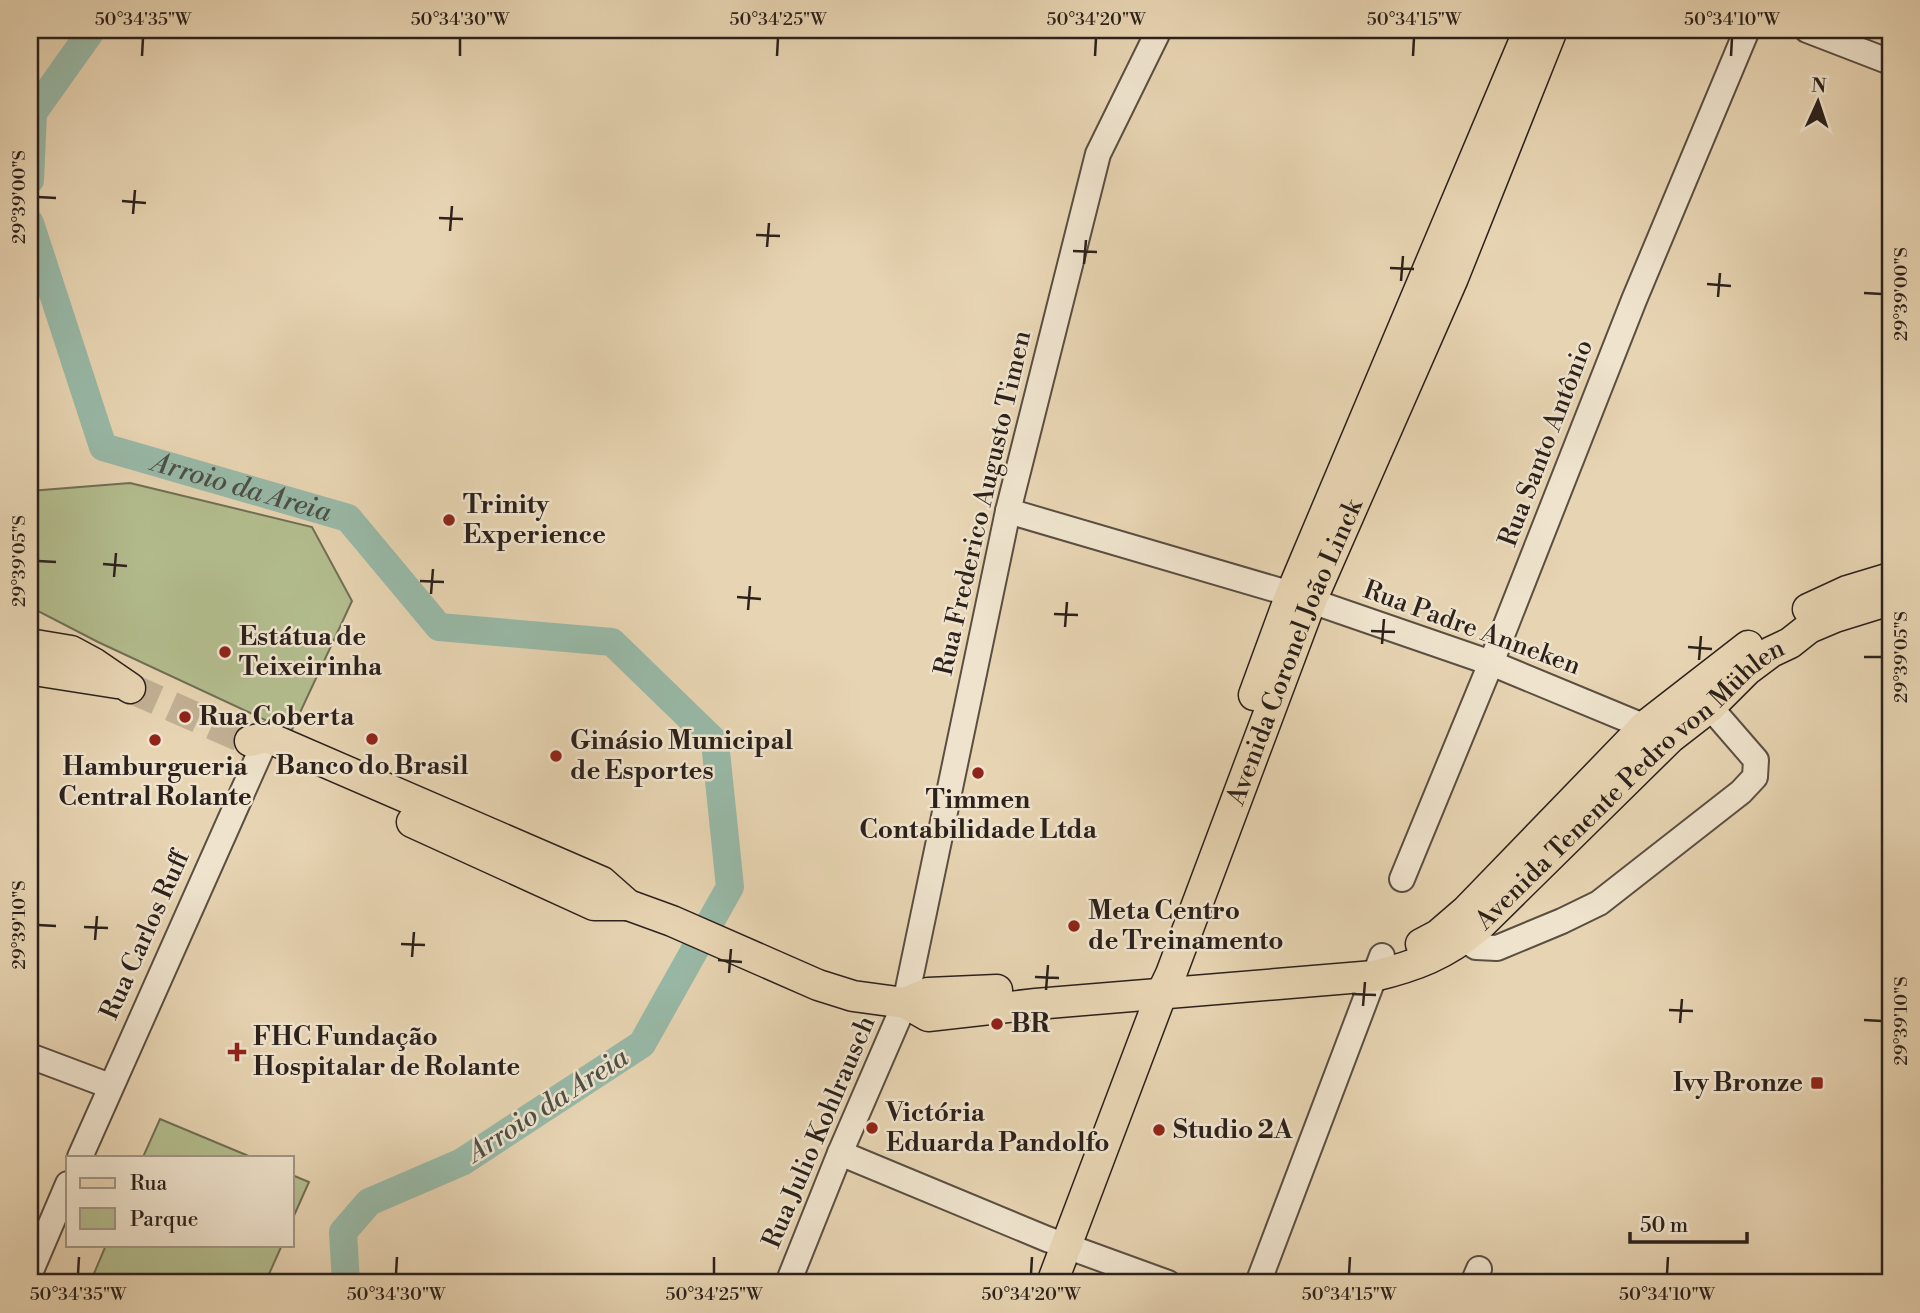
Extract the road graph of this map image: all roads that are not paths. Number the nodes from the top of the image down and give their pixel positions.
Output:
1 (1159, 30) edge
2 (1529, 30) edge
3 (1552, 30) edge
4 (1747, 30) edge
5 (1807, 30) edge
6 (1890, 62) edge
7 (1008, 511) junction
8 (1890, 578) edge
9 (1301, 597) junction
10 (1890, 600) edge
11 (32, 657) edge
12 (1492, 663) junction
13 (125, 686) tunnel mouth
14 (1710, 707) junction
15 (1657, 732) junction
16 (255, 742) joint
17 (1402, 879) dead end
18 (1459, 930) junction
19 (1378, 966) junction
20 (1156, 985) junction
21 (905, 1003) junction
22 (30, 1055) edge
23 (110, 1086) junction
24 (840, 1153) junction
25 (80, 1156) edge
26 (66, 1189) edge
27 (1056, 1242) junction
28 (30, 1273) edge
29 (788, 1283) edge
30 (1031, 1283) edge
31 (1052, 1283) edge
32 (1168, 1283) edge
33 (1258, 1283) edge

1 - 7 street, Rua Frederico Augusto Timen
2 - 9 main road, Avenida Coronel João Linck
3 - 9 main road, Avenida Coronel João Linck
4 - 12 street, Rua Santo Antônio
5 - 6 street
7 - 9 street, Rua Padre Anneken
7 - 21 street, Rua Frederico Augusto Timen
8 - 15 main road, Avenida Tenente Pedro von Mühlen
9 - 12 street, Rua Padre Anneken
9 - 20 main road, Avenida Coronel João Linck
10 - 14 main road, Avenida Tenente Pedro von Mühlen
11 - 13 main road
12 - 15 street, Rua Padre Anneken
12 - 17 street, Rua Santo Antônio
14 - 15 main road, Avenida Tenente Pedro von Mühlen
14 - 18 street
15 - 18 main road, Avenida Tenente Pedro von Mühlen
16 - 21 main road, Avenida Tenente Pedro von Mühlen
16 - 23 street, Rua Carlos Ruff
18 - 19 main road, Avenida Tenente Pedro von Mühlen
19 - 20 main road, Avenida Tenente Pedro von Mühlen
19 - 33 street
20 - 21 main road, Avenida Tenente Pedro von Mühlen
20 - 27 main road, Avenida Coronel João Linck
21 - 24 street, Rua Julio Kohlrausch
22 - 23 street
23 - 25 street, Rua Carlos Ruff
24 - 27 street
24 - 29 street, Rua Julio Kohlrausch
26 - 28 street
27 - 30 main road, Avenida Coronel João Linck
27 - 31 main road, Avenida Coronel João Linck
27 - 32 street

